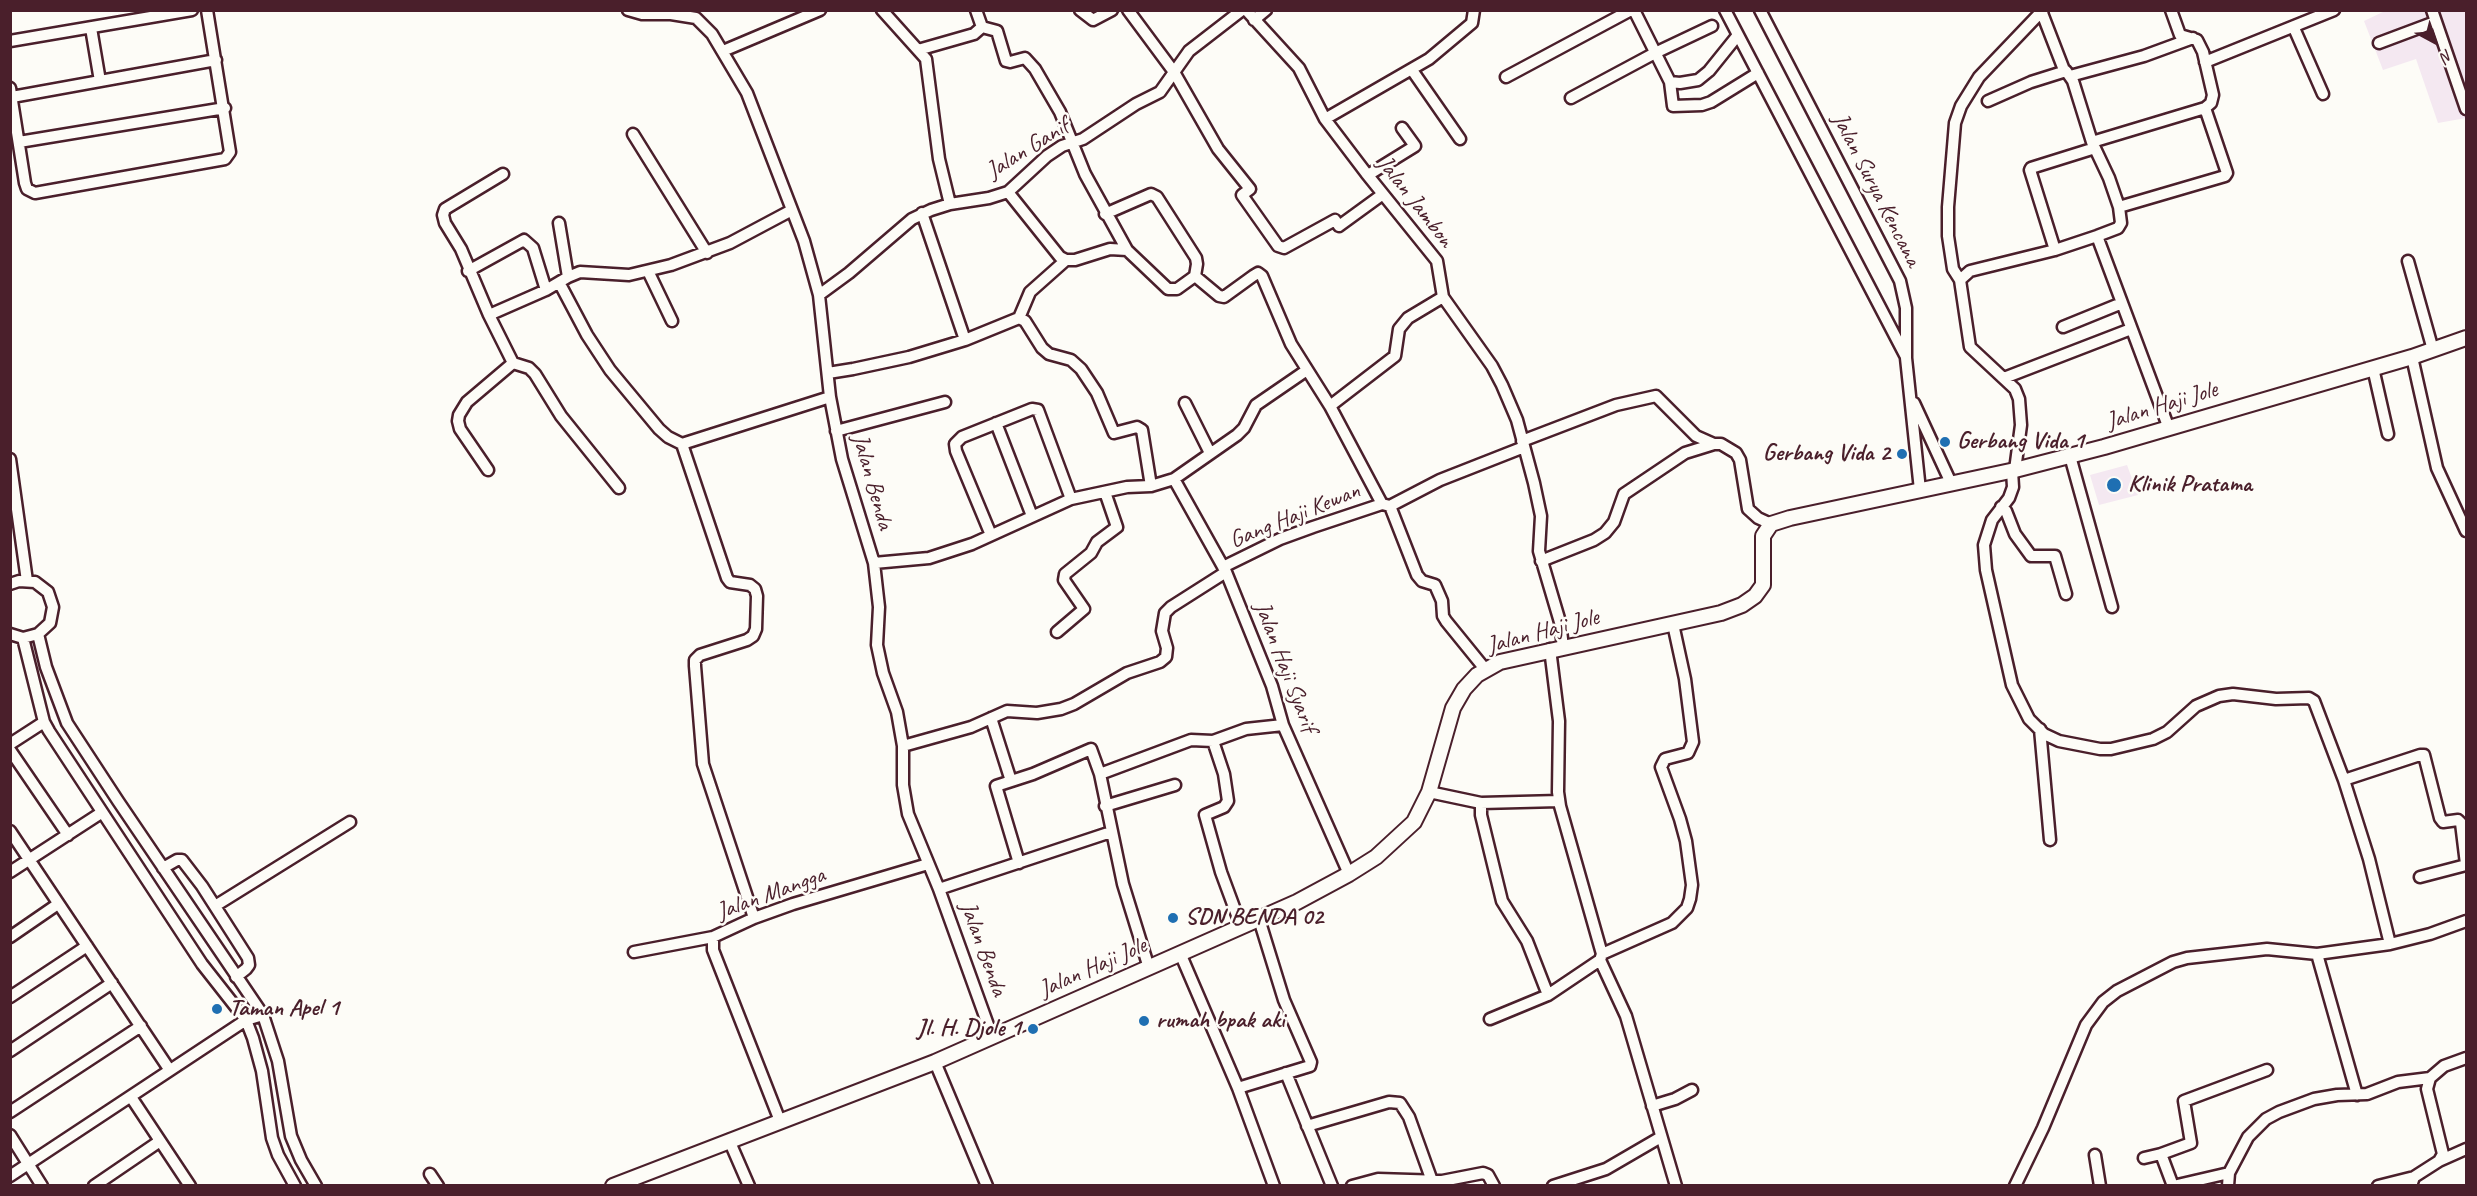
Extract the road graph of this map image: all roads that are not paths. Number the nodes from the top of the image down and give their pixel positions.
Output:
1 (192, 10) edge
2 (207, 10) edge
3 (628, 10) edge
4 (820, 10) edge
5 (882, 10) edge
6 (976, 10) edge
7 (1080, 10) edge
8 (1112, 10) edge
9 (1128, 10) edge
10 (1244, 10) edge
11 (1266, 10) edge
12 (1474, 10) edge
13 (1633, 10) edge
14 (1725, 10) edge
15 (1760, 10) edge
16 (2171, 10) edge
17 (2334, 10) edge
18 (2432, 10) edge
19 (2043, 12) edge
20 (1254, 20) junction
21 (2435, 22) junction
22 (90, 27) junction
23 (982, 27) junction
24 (1712, 27) dead end
25 (2294, 28) junction
26 (1738, 35) junction
27 (2193, 38) junction
28 (10, 41) edge
29 (2379, 43) dead end
30 (918, 50) junction
31 (723, 51) junction
32 (1655, 53) junction
33 (216, 60) junction
34 (2205, 62) junction
35 (1412, 70) junction
36 (1174, 72) junction
37 (1758, 73) junction
38 (2067, 73) junction
39 (1506, 77) dead end
40 (100, 81) junction
41 (1670, 82) junction
42 (11, 92) edge
43 (2323, 94) dead end
44 (1571, 98) dead end
45 (1988, 101) dead end
46 (225, 108) junction
47 (2205, 108) junction
48 (2466, 109) edge
49 (1325, 118) junction
50 (1402, 128) dead end
51 (633, 134) dead end
52 (1460, 139) dead end
53 (19, 142) junction
54 (1071, 143) junction
55 (2093, 145) junction
56 (503, 174) dead end
57 (1368, 176) junction
58 (1008, 192) junction
59 (1383, 194) junction
60 (950, 204) junction
61 (2119, 207) junction
62 (792, 210) junction
63 (921, 213) junction
64 (1106, 214) junction
65 (559, 223) dead end
66 (2097, 236) junction
67 (1127, 250) junction
68 (2055, 250) junction
69 (707, 252) junction
70 (1066, 261) junction
71 (2408, 261) dead end
72 (468, 271) junction
73 (648, 271) junction
74 (1195, 276) junction
75 (564, 280) junction
76 (1960, 280) junction
77 (546, 291) junction
78 (819, 295) junction
79 (1443, 297) junction
80 (2122, 303) junction
81 (489, 315) junction
82 (1019, 318) junction
83 (672, 321) dead end
84 (2063, 327) dead end
85 (2132, 329) junction
86 (2466, 338) edge
87 (965, 340) junction
88 (2433, 350) junction
89 (2412, 357) junction
90 (1906, 358) junction
91 (513, 363) junction
92 (2373, 368) junction
93 (1306, 370) junction
94 (828, 373) junction
95 (2004, 378) junction
96 (830, 397) junction
97 (1912, 400) junction
98 (945, 402) dead end
99 (1185, 404) dead end
100 (1330, 406) junction
101 (996, 423) junction
102 (2168, 426) junction
103 (836, 431) junction
104 (2388, 434) dead end
105 (682, 444) junction
106 (1523, 444) junction
107 (1714, 444) junction
108 (1210, 453) junction
109 (2070, 456) junction
110 (10, 459) edge
111 (488, 470) dead end
112 (2014, 471) junction
113 (1174, 479) junction
114 (1951, 483) junction
115 (1151, 486) junction
116 (619, 488) dead end
117 (1920, 490) junction
118 (1106, 492) junction
119 (1071, 499) junction
120 (1386, 505) junction
121 (2001, 507) junction
122 (2462, 510) edge
123 (1032, 516) junction
124 (1771, 524) junction
125 (2466, 531) edge
126 (991, 535) junction
127 (1541, 561) junction
128 (874, 563) junction
129 (1224, 569) junction
130 (27, 581) junction
131 (11, 583) edge
132 (2066, 594) dead end
133 (2112, 607) dead end
134 (1673, 624) junction
135 (1057, 632) dead end
136 (10, 634) edge
137 (38, 634) junction
138 (23, 638) junction
139 (1557, 648) junction
140 (1485, 669) junction
141 (62, 710) junction
142 (991, 718) junction
143 (44, 720) junction
144 (1283, 724) junction
145 (2040, 729) junction
146 (1213, 741) junction
147 (10, 744) edge
148 (903, 746) junction
149 (10, 750) edge
150 (1100, 774) junction
151 (2344, 780) junction
152 (1011, 781) junction
153 (1175, 784) dead end
154 (1429, 792) junction
155 (1559, 801) junction
156 (1481, 802) junction
157 (1106, 806) junction
158 (101, 813) junction
159 (350, 822) dead end
160 (10, 831) edge
161 (1111, 832) junction
162 (68, 835) junction
163 (2050, 840) dead end
164 (30, 859) junction
165 (1018, 863) junction
166 (928, 864) junction
167 (2466, 865) edge
168 (163, 868) junction
169 (10, 872) edge
170 (1349, 874) junction
171 (2420, 877) dead end
172 (939, 889) junction
173 (58, 904) junction
174 (215, 906) junction
175 (754, 918) junction
176 (1259, 919) junction
177 (2466, 921) edge
178 (1241, 926) junction
179 (10, 937) edge
180 (713, 937) junction
181 (2390, 944) junction
182 (87, 946) junction
183 (634, 952) dead end
184 (1180, 953) junction
185 (2317, 954) junction
186 (1601, 957) junction
187 (1149, 968) junction
188 (236, 977) junction
189 (112, 983) junction
190 (1548, 995) junction
191 (10, 997) edge
192 (263, 1015) junction
193 (1490, 1019) dead end
194 (246, 1020) junction
195 (141, 1026) junction
196 (993, 1036) junction
197 (10, 1051) edge
198 (2466, 1059) edge
199 (935, 1062) junction
200 (169, 1069) junction
201 (2267, 1070) dead end
202 (1287, 1073) junction
203 (2430, 1078) junction
204 (1238, 1088) junction
205 (1692, 1090) dead end
206 (2357, 1095) junction
207 (132, 1097) junction
208 (1652, 1106) junction
209 (10, 1112) edge
210 (780, 1121) junction
211 (1307, 1126) junction
212 (10, 1136) edge
213 (1661, 1137) junction
214 (729, 1140) junction
215 (160, 1141) junction
216 (2466, 1149) edge
217 (2161, 1154) junction
218 (2095, 1155) dead end
219 (2144, 1158) dead end
220 (2439, 1161) junction
221 (28, 1164) junction
222 (2229, 1173) junction
223 (430, 1174) dead end
224 (10, 1176) edge
225 (1432, 1181) junction
226 (2413, 1181) edge
227 (42, 1185) edge
228 (94, 1185) edge
229 (188, 1185) edge
230 (294, 1185) edge
231 (316, 1185) edge
232 (438, 1185) edge
233 (614, 1185) edge
234 (749, 1185) edge
235 (987, 1185) edge
236 (1274, 1185) edge
237 (1332, 1185) edge
238 (1352, 1185) edge
239 (1494, 1185) edge
240 (1553, 1185) edge
241 (1676, 1185) edge
242 (2015, 1185) edge
243 (2100, 1185) edge
244 (2228, 1185) edge
245 (2378, 1185) edge

1 - 22 street
2 - 33 street
3 - 31 street, Jalan Benda
4 - 31 street
5 - 30 street
6 - 23 street
7 - 8 street
9 - 36 street
10 - 20 street, Jalan Jambon
10 - 36 street, Jalan Ganif
11 - 20 street
12 - 35 street
13 - 32 street
13 - 39 street
14 - 26 street
15 - 90 street, Jalan Surya Kencana
16 - 27 street
17 - 25 street
18 - 21 street
19 - 38 street
19 - 76 street
20 - 49 street, Jalan Jambon
21 - 29 street
21 - 48 street
22 - 28 street
22 - 40 street
23 - 30 street
23 - 54 street
24 - 32 street
25 - 34 street
25 - 43 street
26 - 37 street
26 - 41 street
27 - 34 street
27 - 38 street
30 - 60 street
31 - 62 street, Jalan Benda
32 - 41 street
32 - 44 street
33 - 40 street
33 - 46 street
34 - 47 street
35 - 49 street
35 - 52 street
36 - 54 street, Jalan Ganif
36 - 59 street
37 - 41 street
37 - 90 street
38 - 45 street
38 - 55 street
40 - 42 street
42 - 53 street
46 - 53 street
46 - 53 street
47 - 55 street
47 - 61 street
49 - 57 street, Jalan Jambon
50 - 57 street
51 - 69 street
54 - 58 street, Jalan Ganif
54 - 64 street
55 - 61 street
55 - 68 street
56 - 72 street
57 - 59 street, Jalan Jambon
58 - 60 street, Jalan Ganif
58 - 70 street
59 - 79 street, Jalan Jambon
60 - 63 street, Jalan Ganif
61 - 66 street
62 - 69 street
62 - 78 street, Jalan Benda
63 - 78 street, Jalan Ganif
63 - 87 street
64 - 67 street
64 - 74 street
65 - 75 street
66 - 68 street
66 - 80 street
67 - 70 street
67 - 74 street
68 - 76 street
69 - 73 street
70 - 82 street
71 - 88 street
72 - 77 street
72 - 81 street
73 - 75 street
73 - 83 street
74 - 93 street
75 - 77 street
75 - 105 street
76 - 95 street
77 - 81 street
78 - 94 street, Jalan Benda
79 - 100 street
79 - 106 street, Jalan Jambon
80 - 84 street
80 - 85 street
81 - 91 street
82 - 87 street
82 - 115 street
85 - 95 street
85 - 102 street
86 - 88 main road, Jalan Haji Jole
87 - 94 street
88 - 89 main road, Jalan Haji Jole
89 - 92 main road, Jalan Haji Jole
89 - 122 street
90 - 97 street, Jalan Surya Kencana
91 - 111 street
91 - 116 street
92 - 102 main road, Jalan Haji Jole
92 - 104 street
93 - 100 street
93 - 108 street
94 - 96 street, Jalan Benda
95 - 112 street
96 - 103 street, Jalan Benda
96 - 105 street
97 - 114 street, Jalan Surya Kencana
97 - 117 street, Jalan Surya Kencana
98 - 103 street
99 - 108 street
100 - 120 street
101 - 119 street
101 - 123 street
101 - 126 street
102 - 109 main road, Jalan Haji Jole
103 - 128 street, Jalan Benda
105 - 175 street
106 - 107 street, Gang Haji Kewan
106 - 120 street, Gang Haji Kewan
106 - 127 street, Jalan Jambon
107 - 124 street
107 - 127 street
108 - 113 street
109 - 112 main road, Jalan Haji Jole
109 - 133 street
110 - 130 street
112 - 114 main road, Jalan Haji Jole
112 - 121 street
113 - 115 street
113 - 129 street, Jalan Haji Syarif
114 - 117 main road, Jalan Haji Jole
115 - 118 street
117 - 124 main road, Jalan Haji Jole
118 - 119 street
118 - 135 street
119 - 123 street
120 - 129 street, Gang Haji Kewan
120 - 140 street
121 - 132 street
121 - 145 street
122 - 125 street
123 - 126 street
124 - 134 main road, Jalan Haji Jole
126 - 128 street
127 - 139 street, Jalan Jambon
128 - 148 street, Jalan Benda
129 - 142 street, Gang Haji Kewan
129 - 144 street, Jalan Haji Syarif
130 - 131 street
130 - 137 street
134 - 139 main road, Jalan Haji Jole
134 - 186 street
136 - 138 street
137 - 138 street
137 - 141 street
138 - 143 street
139 - 140 main road, Jalan Haji Jole
139 - 155 street, Jalan Jambon
140 - 154 main road, Jalan Haji Jole
141 - 143 street
141 - 168 street
142 - 148 street
142 - 152 street
143 - 147 street
143 - 158 street
144 - 146 street
144 - 170 street, Jalan Haji Syarif
145 - 151 street
145 - 163 street
146 - 150 street
146 - 178 street
148 - 166 street, Jalan Benda
149 - 162 street
150 - 152 street
150 - 157 street
151 - 167 street
151 - 181 street
152 - 165 street
153 - 157 street
154 - 156 street
154 - 170 main road, Jalan Haji Jole
155 - 156 street
155 - 186 street, Jalan Jambon
156 - 190 street
157 - 161 street
158 - 162 street
158 - 194 street
159 - 174 street
160 - 164 street
161 - 165 street
161 - 187 street
162 - 164 street
164 - 169 street
164 - 173 street
165 - 172 street
166 - 172 street, Jalan Benda
166 - 175 street, Jalan Mangga
167 - 171 street
168 - 174 street
168 - 188 street
170 - 176 main road, Jalan Haji Jole
172 - 196 street, Jalan Benda
173 - 179 street
173 - 182 street
174 - 188 street
175 - 180 street, Jalan Mangga
176 - 178 main road, Jalan Haji Jole
176 - 202 street
177 - 181 street
178 - 184 main road, Jalan Haji Jole
180 - 183 street
180 - 210 street, Jalan Mangga
181 - 185 street
182 - 189 street
182 - 191 street
184 - 187 main road, Jalan Haji Jole
184 - 204 street
185 - 206 street
185 - 242 street
186 - 190 street
186 - 208 street, Jalan Jambon
187 - 196 main road, Jalan Haji Jole
188 - 192 street
189 - 195 street
189 - 197 street
190 - 193 street
192 - 194 street
192 - 231 street
194 - 200 street
194 - 230 street
195 - 200 street
195 - 209 street
196 - 199 main road, Jalan Haji Jole
198 - 203 street
199 - 210 main road, Jalan Haji Jole
199 - 235 street
200 - 207 street
201 - 217 street
202 - 204 street
202 - 211 street
203 - 206 street
203 - 220 street
204 - 236 street
205 - 208 street
206 - 222 street
207 - 215 street
207 - 221 street
208 - 213 street, Jalan Jambon
210 - 214 main road, Jalan Haji Jole
211 - 225 street
211 - 237 street
212 - 221 street
213 - 240 street
213 - 241 street, Jalan Jambon
214 - 233 main road, Jalan Haji Jole
214 - 234 street
215 - 228 street
215 - 229 street
216 - 220 street
217 - 219 street
217 - 222 street
218 - 243 street
220 - 226 street
221 - 224 street
221 - 227 street
222 - 244 street
223 - 232 street
225 - 238 street
225 - 239 street
226 - 245 street

